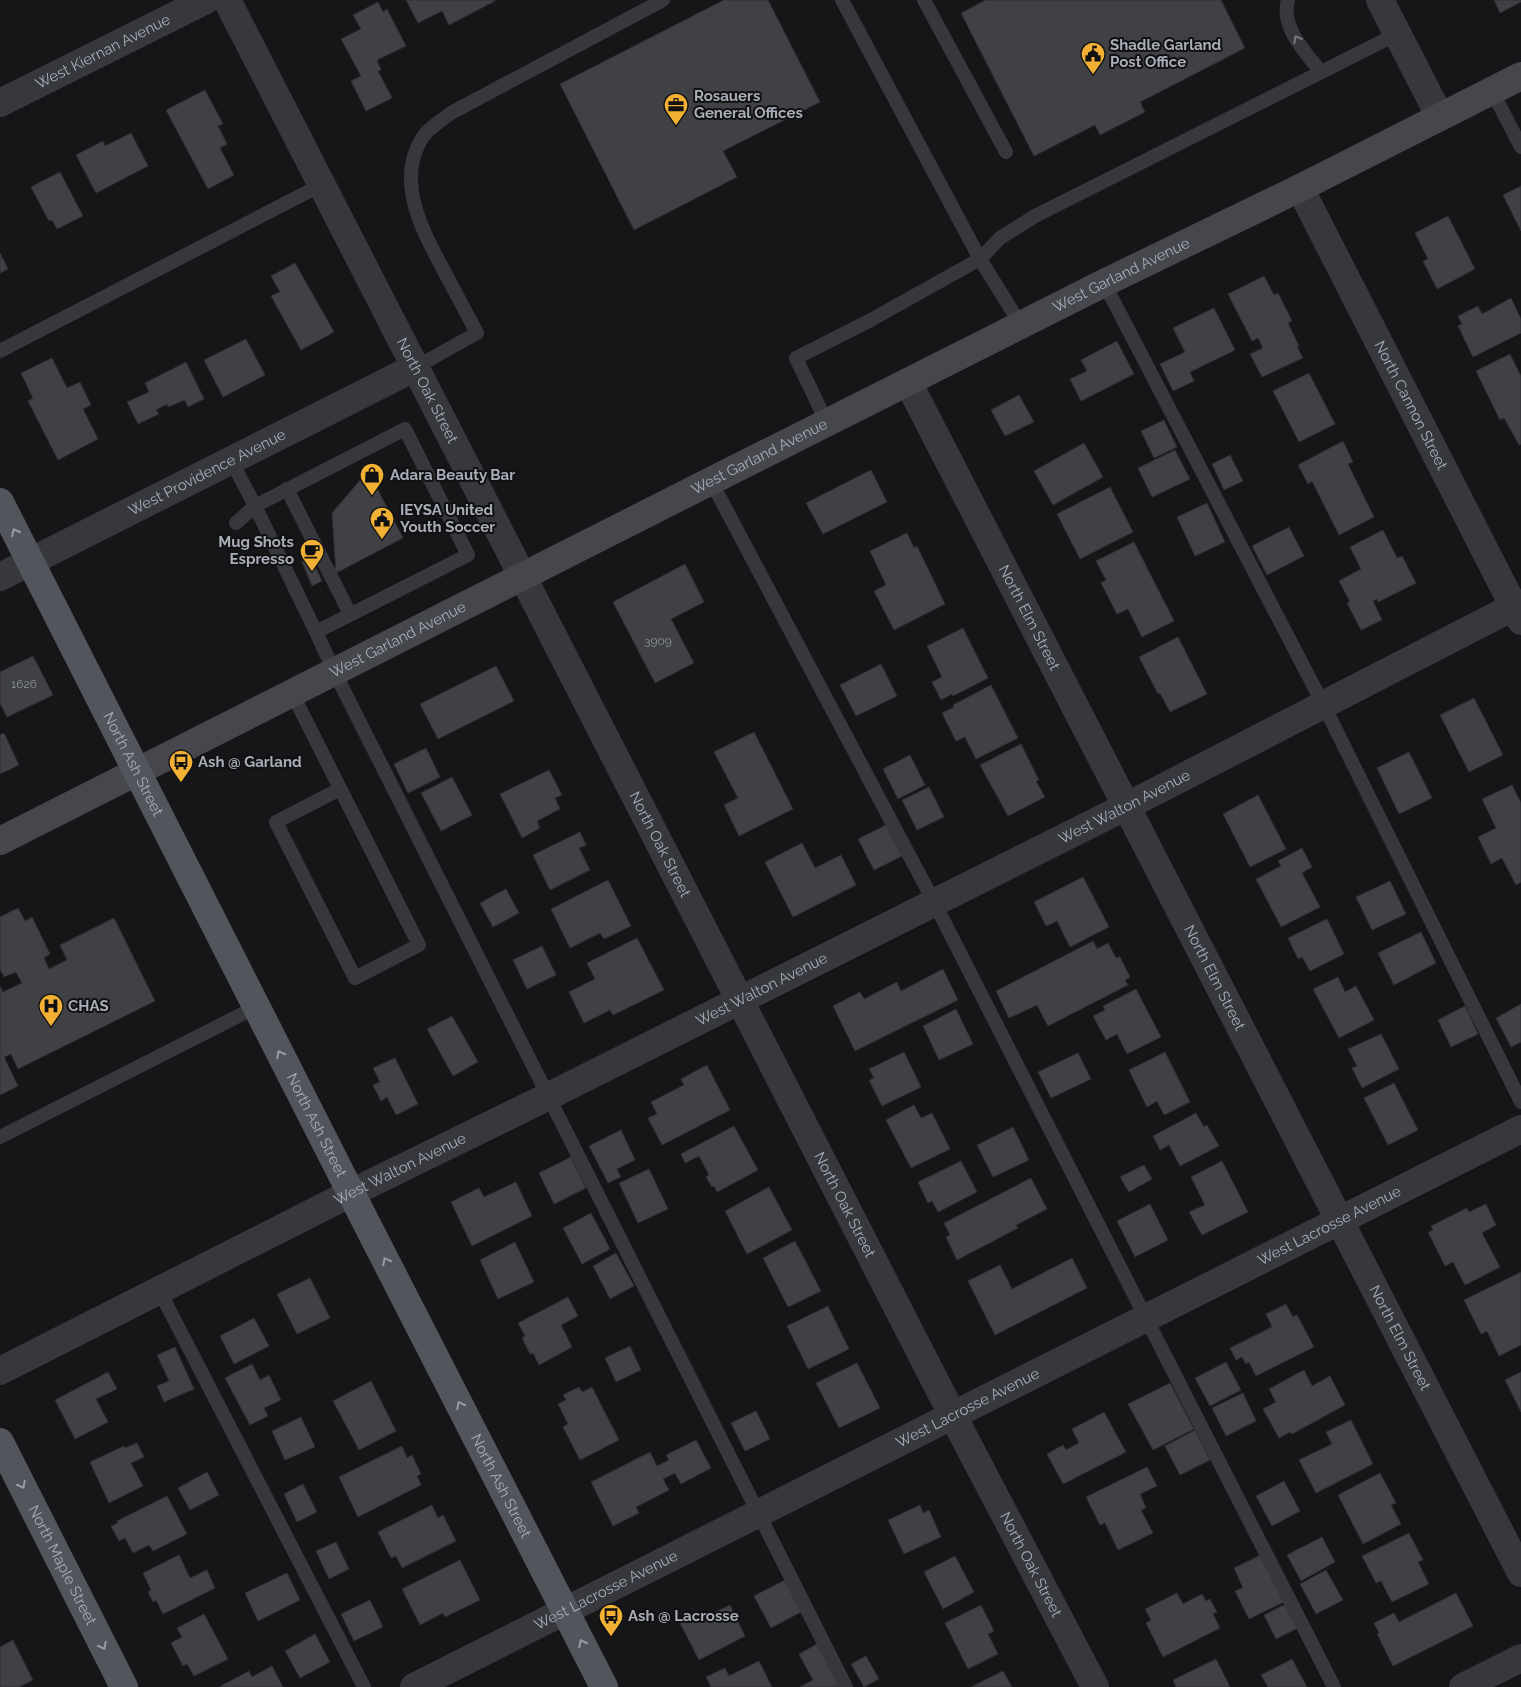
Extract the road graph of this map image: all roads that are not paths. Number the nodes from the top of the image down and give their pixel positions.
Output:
1 (206, 0) edge
2 (227, 0) edge
3 (664, 0) edge
4 (842, 0) edge
5 (924, 0) edge
6 (1288, 0) edge
7 (1380, 0) edge
8 (1397, 34) junction
9 (1321, 72) junction
10 (1521, 76) edge
11 (1492, 91) junction
12 (0, 103) edge
13 (1440, 117) junction
14 (1521, 147) edge
15 (1006, 152) dead end
16 (321, 185) junction
17 (1300, 188) junction
18 (980, 259) junction
19 (1104, 284) junction
20 (1021, 325) junction
21 (0, 351) edge
22 (416, 367) junction
23 (908, 382) junction
24 (827, 423) junction
25 (231, 460) junction
26 (711, 481) junction
27 (287, 489) junction
28 (0, 502) edge
29 (255, 506) junction
30 (236, 523) dead end
31 (30, 562) junction
32 (523, 576) junction
33 (0, 577) edge
34 (1518, 610) edge
35 (350, 614) junction
36 (316, 632) junction
37 (334, 671) junction
38 (292, 693) junction
39 (1323, 704) junction
40 (138, 772) junction
41 (340, 789) junction
42 (1127, 806) junction
43 (0, 841) edge
44 (934, 902) junction
45 (740, 999) junction
46 (256, 1007) junction
47 (549, 1096) junction
48 (1521, 1102) edge
49 (1521, 1129) edge
50 (0, 1137) edge
51 (351, 1193) junction
52 (1339, 1220) junction
53 (159, 1290) junction
54 (1147, 1317) junction
55 (0, 1371) edge
56 (953, 1416) junction
57 (0, 1442) edge
58 (758, 1514) junction
59 (1521, 1573) edge
60 (565, 1610) junction
61 (1521, 1658) edge
62 (124, 1687) edge
63 (364, 1687) edge
64 (414, 1687) edge
65 (604, 1687) edge
66 (846, 1687) edge
67 (1095, 1687) edge
68 (1334, 1687) edge
69 (1463, 1687) edge

1 - 12 street, West Kiernan Avenue
2 - 16 street, North Oak Street
3 - 22 lane
4 - 18 lane
5 - 15 lane
9 -> 6 lane
7 - 8 street
8 - 9 lane
8 - 13 street
9 - 18 lane
10 - 11 street, West Garland Avenue
11 - 13 street, West Garland Avenue
11 - 14 lane
13 - 17 street, West Garland Avenue
16 - 21 lane
16 - 22 street, North Oak Street
17 - 19 street, West Garland Avenue
17 - 34 street, North Cannon Street
18 - 20 lane
18 - 24 lane
19 - 20 street, West Garland Avenue
19 - 39 lane
20 - 23 street, West Garland Avenue
22 - 25 street, West Providence Avenue
22 - 32 street, North Oak Street
23 - 24 street, West Garland Avenue
23 - 42 street, North Elm Street
24 - 26 street, West Garland Avenue
25 - 29 lane
25 - 31 street, West Providence Avenue
26 - 32 street, West Garland Avenue
26 - 44 lane
27 - 29 lane
27 - 35 lane
27 - 35 lane
31 -> 28 main road, North Ash Street
29 - 30 lane
29 - 36 lane
31 - 33 street, West Providence Avenue
31 - 40 main road, North Ash Street
32 - 37 street, West Garland Avenue
32 - 45 street, North Oak Street
34 - 39 street, West Walton Avenue
35 - 36 lane
36 - 37 lane
37 - 38 street, West Garland Avenue
37 - 47 lane
38 - 40 street, West Garland Avenue
38 - 41 lane
39 - 42 street, West Walton Avenue
39 - 48 lane
40 - 43 street, West Garland Avenue
40 - 46 main road, North Ash Street
41 - 41 lane
42 - 44 street, West Walton Avenue
42 - 52 street, North Elm Street
44 - 45 street, West Walton Avenue
44 - 54 lane
45 - 47 street, West Walton Avenue
45 - 56 street, North Oak Street
46 - 50 lane
51 -> 46 main road, North Ash Street
47 - 51 street, West Walton Avenue
47 - 58 lane
49 - 52 street, West Lacrosse Avenue
51 - 53 street, West Walton Avenue
60 -> 51 main road, North Ash Street
52 - 54 street, West Lacrosse Avenue
52 - 59 street, North Elm Street
53 - 55 street, West Walton Avenue
53 - 63 lane
54 - 56 street, West Lacrosse Avenue
54 - 68 lane
56 - 58 street, West Lacrosse Avenue
56 - 67 street, North Oak Street
57 -> 62 main road, North Maple Street
58 - 60 street, West Lacrosse Avenue
58 - 66 lane
60 - 64 street, West Lacrosse Avenue
65 -> 60 main road, North Ash Street
61 - 69 street

